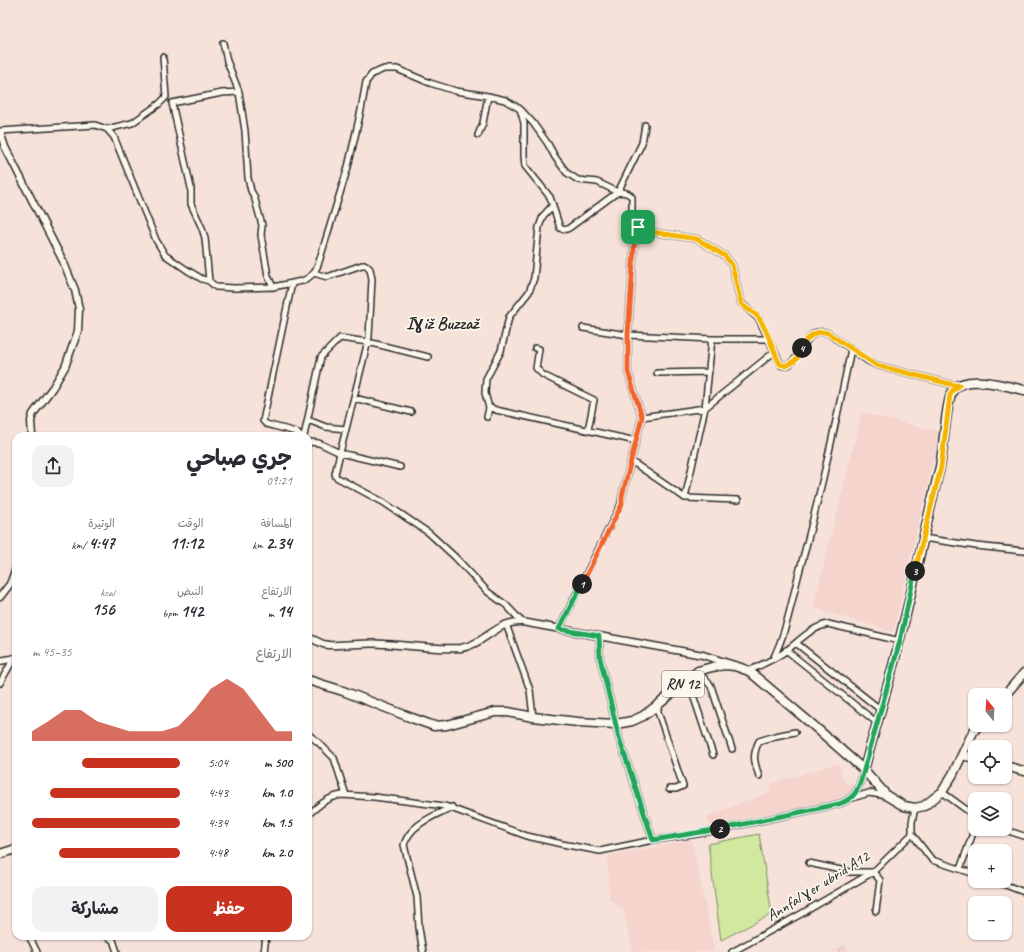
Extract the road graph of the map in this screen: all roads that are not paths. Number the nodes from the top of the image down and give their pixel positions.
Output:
1 (223, 43) dead end
2 (163, 57) dead end
3 (239, 92) junction
4 (488, 96) junction
5 (166, 97) junction
6 (172, 103) junction
7 (520, 109) junction
8 (645, 125) dead end
9 (107, 129) junction
10 (0, 132) edge
11 (478, 135) dead end
12 (618, 192) junction
13 (553, 205) junction
14 (638, 227) junction
15 (314, 273) junction
16 (209, 281) junction
17 (292, 283) junction
18 (273, 287) junction
19 (583, 328) dead end
20 (628, 335) junction
21 (712, 339) junction
22 (768, 339) junction
23 (368, 342) junction
24 (535, 348) dead end
25 (851, 349) junction
26 (774, 352) junction
27 (428, 357) dead end
28 (708, 372) junction
29 (657, 373) dead end
30 (960, 385) junction
31 (1024, 390) edge
32 (354, 398) junction
33 (489, 407) junction
34 (706, 408) junction
35 (411, 412) dead end
36 (487, 417) dead end
37 (642, 417) junction
38 (308, 420) junction
39 (346, 429) junction
40 (588, 430) junction
41 (32, 432) edge
42 (296, 432) edge
43 (305, 432) edge
44 (636, 441) junction
45 (312, 442) edge
46 (340, 453) junction
47 (631, 461) junction
48 (400, 467) dead end
49 (685, 498) junction
50 (738, 500) dead end
51 (923, 538) junction
52 (1024, 551) edge
53 (12, 579) edge
54 (0, 597) edge
55 (522, 622) junction
56 (506, 624) junction
57 (559, 629) junction
58 (599, 636) junction
59 (312, 639) edge
60 (900, 641) junction
61 (796, 643) junction
62 (786, 650) junction
63 (12, 659) edge
64 (772, 659) junction
65 (0, 661) edge
66 (12, 663) edge
67 (736, 666) junction
68 (698, 671) junction
69 (749, 671) junction
70 (1024, 673) edge
71 (312, 681) edge
72 (1021, 681) edge
73 (0, 683) edge
74 (677, 689) junction
75 (1012, 689) edge
76 (658, 705) junction
77 (881, 710) junction
78 (533, 717) junction
79 (876, 722) junction
80 (616, 724) junction
81 (795, 732) dead end
82 (973, 732) edge
83 (312, 737) edge
84 (732, 749) dead end
85 (713, 755) dead end
86 (962, 755) junction
87 (968, 756) edge
88 (1012, 768) edge
89 (864, 770) junction
90 (1024, 771) edge
91 (759, 776) dead end
92 (669, 789) dead end
93 (942, 792) junction
94 (346, 795) junction
95 (887, 796) junction
96 (851, 799) junction
97 (452, 808) junction
98 (915, 808) junction
99 (968, 811) edge
100 (312, 812) edge
101 (1012, 832) edge
102 (912, 834) junction
103 (972, 836) edge
104 (1024, 836) edge
105 (653, 840) junction
106 (12, 852) edge
107 (0, 854) edge
108 (809, 863) dead end
109 (960, 870) junction
110 (873, 872) junction
111 (968, 872) edge
112 (1012, 887) edge
113 (1024, 892) edge
114 (876, 911) dead end
115 (31, 940) edge
116 (114, 940) edge
117 (266, 940) edge
118 (38, 952) edge
119 (117, 952) edge
120 (264, 952) edge
121 (423, 952) edge
122 (732, 952) edge

1 - 3 street
2 - 5 street
3 - 6 street
3 - 18 street
4 - 7 street
4 - 11 street
4 - 15 street
5 - 6 street
5 - 9 street
6 - 16 street
7 - 12 street
7 - 13 street
8 - 12 street
9 - 10 street
9 - 16 street
10 - 41 street
12 - 13 street
12 - 14 street
13 - 33 street
14 - 20 street
14 - 22 street
15 - 17 street
15 - 23 street
16 - 18 street
17 - 18 street
17 - 42 street
19 - 20 street
20 - 21 street
20 - 37 street
21 - 22 street
21 - 28 street
22 - 26 street
23 - 27 street
23 - 32 street
23 - 38 street
24 - 40 street
25 - 26 street
25 - 30 street
25 - 64 street
26 - 34 street
28 - 29 street
28 - 34 street
30 - 31 main road
30 - 51 main road
32 - 35 street
32 - 39 street
33 - 36 street
33 - 40 street
34 - 37 street
34 - 49 street
37 - 44 street
38 - 39 street
38 - 43 street
39 - 46 street
40 - 44 street
44 - 47 street
45 - 46 street
46 - 48 street
46 - 55 street
47 - 49 street
47 - 57 street
49 - 50 street
51 - 52 street
51 - 60 main road
53 - 54 street
55 - 56 street
55 - 57 street
56 - 59 street
56 - 78 street
57 - 58 street
58 - 67 street
58 - 80 street
60 - 61 street
60 - 77 main road
61 - 62 street
61 - 77 street
62 - 64 street
62 - 79 street
63 - 65 street
64 - 69 street
66 - 73 street
67 - 68 main road, RN 12
67 - 69 main road, RN 12
68 - 74 main road, RN 12
68 - 84 street
69 - 89 main road, RN 12
70 - 72 main road
71 - 78 main road, RN 12
72 - 75 main road
74 - 76 main road, RN 12
74 - 85 street
76 - 80 main road, RN 12
76 - 92 street
77 - 79 main road
78 - 80 main road, RN 12
79 - 89 main road
80 - 105 street
81 - 91 street
82 - 86 main road
83 - 94 street
86 - 87 main road
86 - 93 main road
88 - 90 main road
89 - 95 main road, RN 12
89 - 96 street
93 - 98 main road
93 - 99 street
94 - 97 street
94 - 100 street
95 - 96 street
95 - 98 main road, RN 12
96 - 105 street
97 - 105 street
97 - 121 street
98 - 102 street
101 - 104 street
102 - 109 street
102 - 110 street, Annfal ɣer ubrid A12
103 - 109 street
106 - 107 main road
108 - 110 street
109 - 111 street
110 - 114 street
110 - 122 street, Annfal ɣer ubrid A12
112 - 113 street
115 - 118 street
116 - 119 street
117 - 120 street

